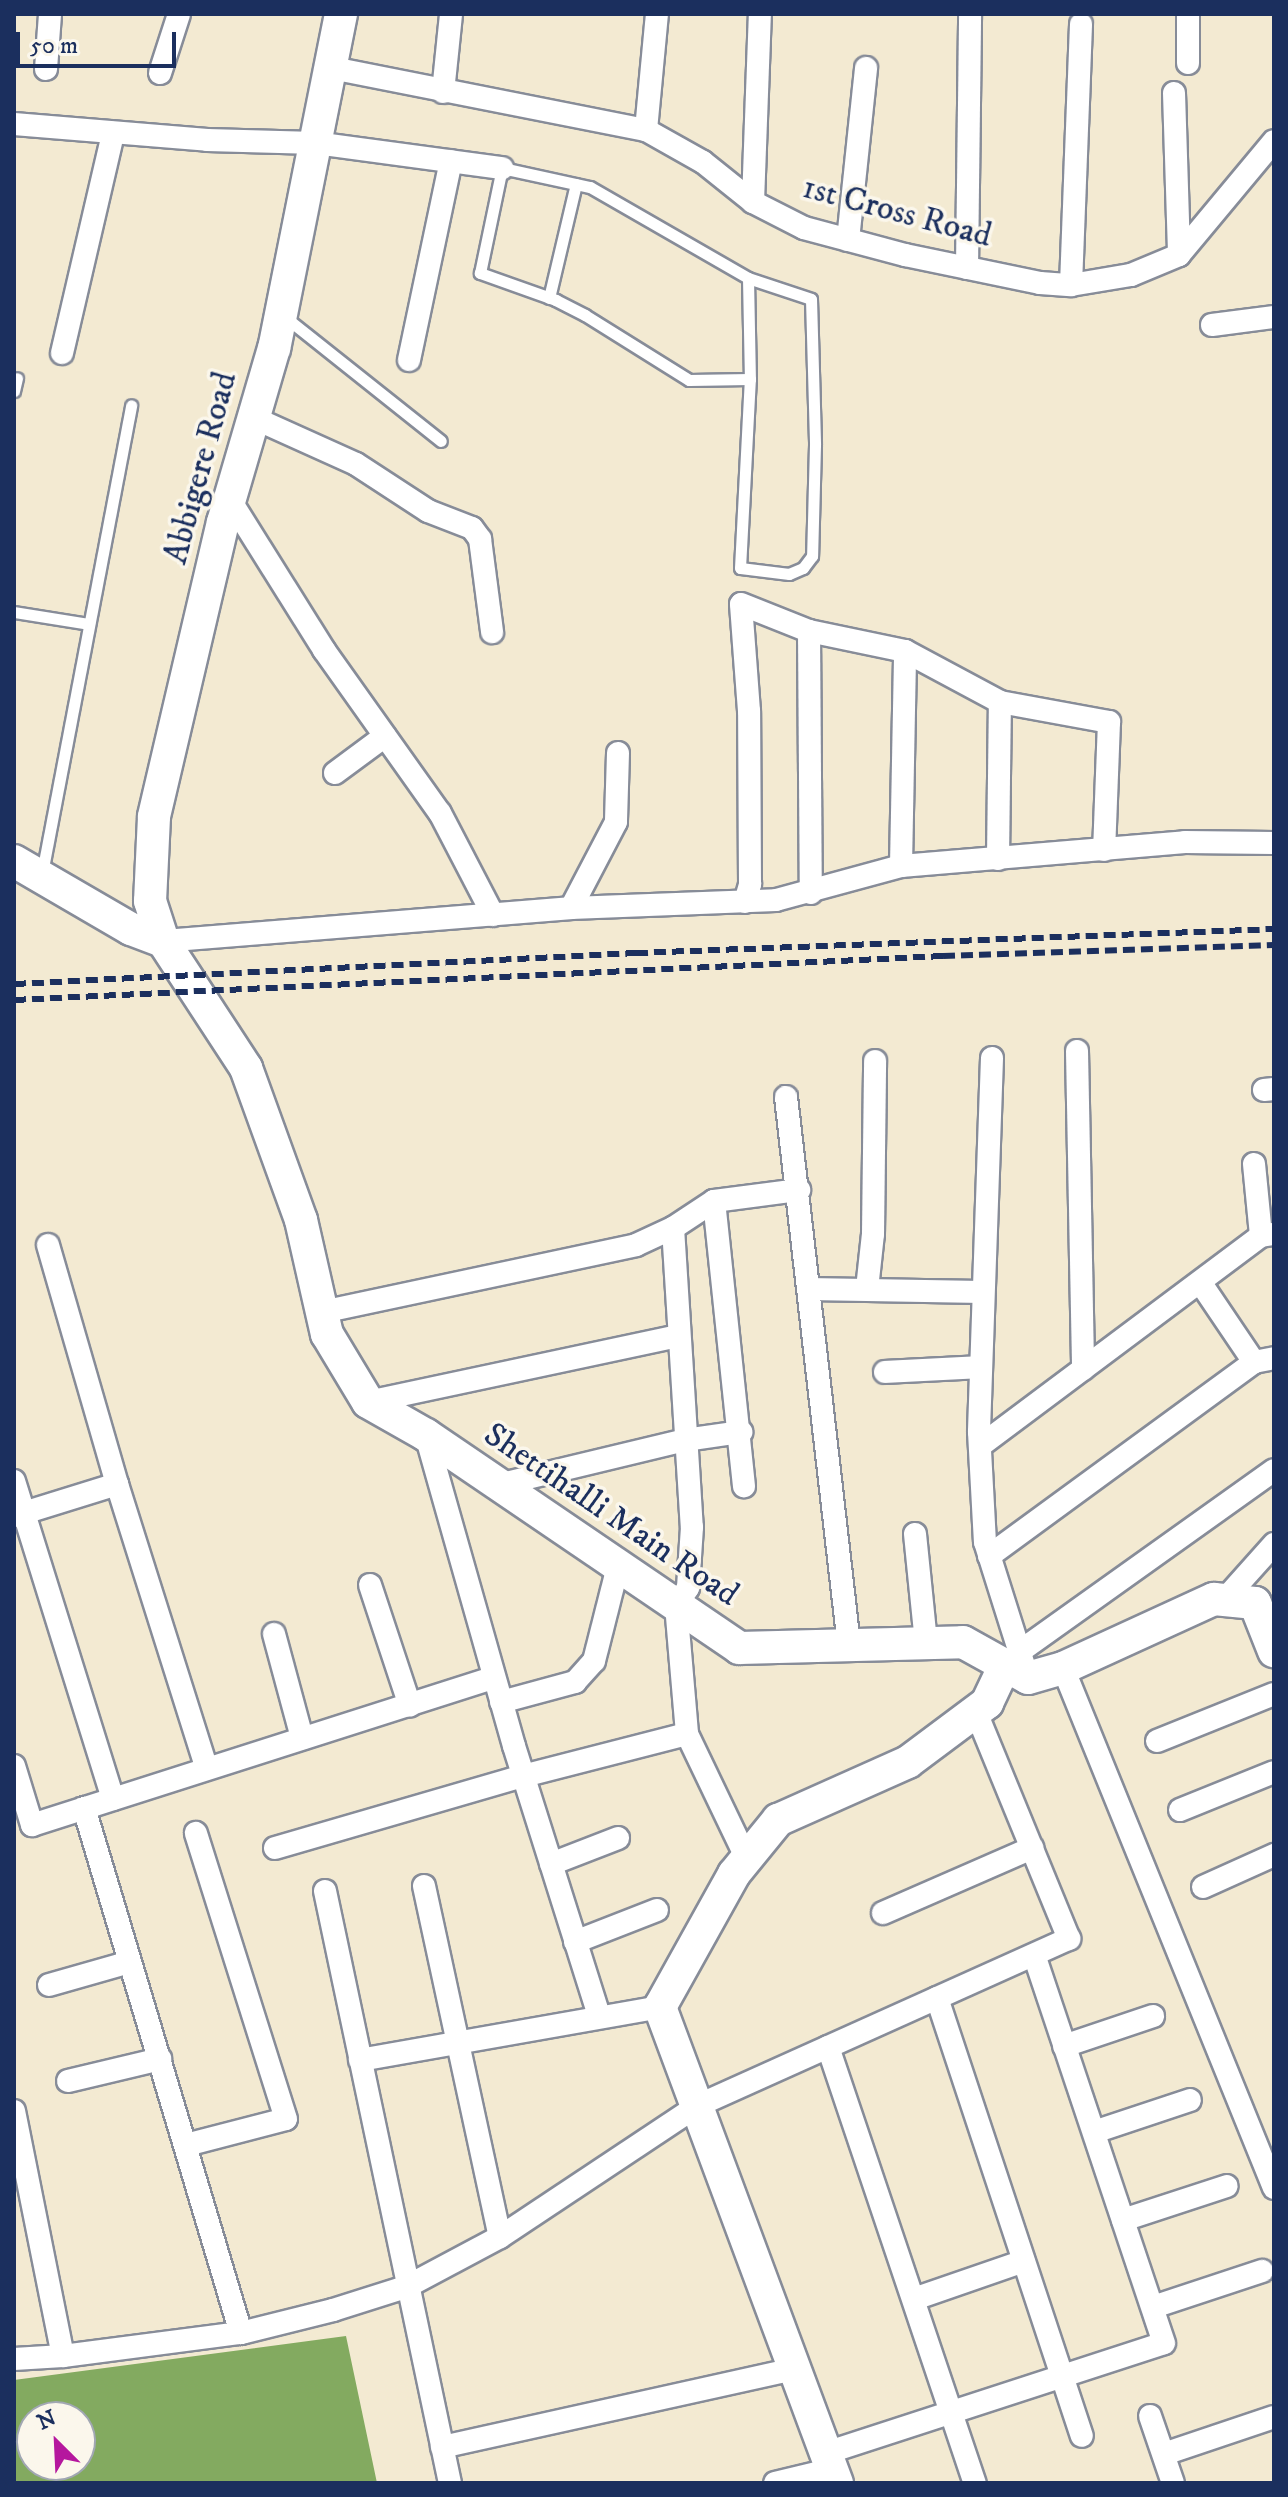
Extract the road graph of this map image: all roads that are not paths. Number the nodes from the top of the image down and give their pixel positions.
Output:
1 (50, 14) edge
2 (179, 14) edge
3 (341, 14) edge
4 (451, 14) edge
5 (657, 14) edge
6 (760, 14) edge
7 (970, 14) edge
8 (1188, 14) edge
9 (1081, 24) dead end
10 (1188, 63) dead end
11 (332, 68) junction
12 (866, 68) dead end
13 (46, 69) dead end
14 (160, 73) dead end
15 (443, 92) junction
16 (1174, 93) dead end
17 (14, 124) edge
18 (646, 130) junction
19 (113, 133) junction
20 (1274, 141) edge
21 (316, 143) junction
22 (451, 161) junction
23 (502, 168) junction
24 (576, 184) junction
25 (753, 202) junction
26 (848, 240) junction
27 (1179, 255) junction
28 (967, 268) junction
29 (748, 278) junction
30 (1071, 285) junction
31 (549, 298) junction
32 (281, 313) junction
33 (1274, 317) edge
34 (1212, 325) dead end
35 (62, 353) dead end
36 (409, 360) dead end
37 (17, 378) dead end
38 (750, 379) junction
39 (14, 391) edge
40 (131, 405) dead end
41 (254, 418) junction
42 (441, 441) dead end
43 (230, 500) junction
44 (14, 612) edge
45 (89, 624) junction
46 (809, 631) junction
47 (492, 632) dead end
48 (905, 651) junction
49 (1000, 702) junction
50 (385, 736) junction
51 (618, 753) dead end
52 (335, 773) dead end
53 (1274, 843) edge
54 (1104, 850) junction
55 (998, 859) junction
56 (901, 866) junction
57 (27, 869) edge
58 (811, 893) junction
59 (745, 902) junction
60 (571, 908) junction
61 (493, 915) junction
62 (163, 941) junction
63 (1077, 1051) dead end
64 (992, 1058) dead end
65 (875, 1061) dead end
66 (786, 1097) dead end
67 (1254, 1164) dead end
68 (799, 1190) junction
69 (714, 1201) junction
70 (673, 1228) junction
71 (1268, 1235) edge
72 (48, 1245) dead end
73 (1200, 1282) junction
74 (808, 1289) junction
75 (867, 1289) junction
76 (983, 1292) junction
77 (322, 1312) junction
78 (678, 1336) junction
79 (1264, 1360) edge
80 (981, 1367) junction
81 (1083, 1369) junction
82 (885, 1372) dead end
83 (368, 1402) junction
84 (741, 1432) junction
85 (426, 1435) junction
86 (685, 1440) junction
87 (980, 1446) junction
88 (1274, 1470) edge
89 (14, 1481) edge
90 (117, 1484) junction
91 (498, 1485) junction
92 (744, 1486) dead end
93 (19, 1515) edge
94 (915, 1534) dead end
95 (1274, 1544) edge
96 (989, 1556) junction
97 (618, 1566) junction
98 (370, 1585) dead end
99 (1224, 1600) junction
100 (676, 1605) junction
101 (274, 1634) dead end
102 (926, 1643) junction
103 (849, 1645) junction
104 (1274, 1651) edge
105 (1017, 1665) junction
106 (1063, 1668) junction
107 (494, 1678) junction
108 (1274, 1694) edge
109 (501, 1702) junction
110 (410, 1706) junction
111 (976, 1712) junction
112 (687, 1734) junction
113 (302, 1738) junction
114 (1157, 1741) dead end
115 (14, 1766) edge
116 (206, 1767) junction
117 (1274, 1772) edge
118 (523, 1776) junction
119 (113, 1799) junction
120 (84, 1808) junction
121 (1180, 1810) dead end
122 (196, 1833) dead end
123 (618, 1838) dead end
124 (275, 1848) dead end
125 (1032, 1848) junction
126 (1274, 1855) edge
127 (747, 1859) junction
128 (551, 1864) junction
129 (424, 1886) dead end
130 (1203, 1887) dead end
131 (325, 1891) dead end
132 (657, 1910) dead end
133 (883, 1913) dead end
134 (575, 1942) junction
135 (1034, 1955) junction
136 (130, 1962) junction
137 (49, 1985) dead end
138 (937, 1998) junction
139 (660, 2007) junction
140 (599, 2016) junction
141 (1153, 2016) dead end
142 (457, 2042) junction
143 (1064, 2046) junction
144 (828, 2047) junction
145 (160, 2059) junction
146 (360, 2060) junction
147 (68, 2081) dead end
148 (1190, 2100) dead end
149 (699, 2105) junction
150 (14, 2111) edge
151 (1094, 2132) junction
152 (186, 2145) junction
153 (1227, 2186) dead end
154 (1274, 2188) edge
155 (1123, 2220) junction
156 (500, 2237) junction
157 (1024, 2261) junction
158 (1262, 2271) dead end
159 (406, 2287) junction
160 (914, 2299) junction
161 (1153, 2307) junction
162 (241, 2333) junction
163 (63, 2356) junction
164 (14, 2359) edge
165 (793, 2369) junction
166 (1063, 2377) junction
167 (954, 2412) junction
168 (1150, 2416) dead end
169 (1274, 2417) edge
170 (1082, 2436) dead end
171 (442, 2447) junction
172 (1164, 2454) junction
173 (832, 2468) edge
174 (450, 2483) edge
175 (775, 2483) edge
176 (975, 2483) edge
177 (1173, 2483) edge

1 - 13 street
2 - 14 street
3 - 11 street, Abbigere Road
4 - 15 street
5 - 18 street
6 - 25 street
7 - 28 street
8 - 10 street
9 - 30 street
11 - 15 street, 1st Cross Road
11 - 21 street, Abbigere Road
12 - 26 street
15 - 18 street, 1st Cross Road
16 - 27 street
17 - 19 street
18 - 25 street, 1st Cross Road
19 - 21 street
19 - 35 street
20 - 27 street, 1st Cross Road
21 - 22 street
21 - 32 street, Abbigere Road
22 - 23 street
22 - 36 street
23 - 24 lane
23 - 31 lane
24 - 29 lane
24 - 31 lane
25 - 26 street, 1st Cross Road
26 - 28 street, 1st Cross Road
27 - 30 street, 1st Cross Road
28 - 30 street, 1st Cross Road
29 - 38 lane
29 - 38 lane
31 - 38 lane
32 - 41 street, Abbigere Road
32 - 42 lane
33 - 34 street
37 - 39 lane
40 - 45 lane
41 - 43 street, Abbigere Road
41 - 47 street
43 - 50 street
43 - 62 street, Abbigere Road
44 - 45 lane
45 - 57 lane
46 - 48 street
46 - 58 street
46 - 59 street
48 - 49 street
48 - 56 street
49 - 54 street
49 - 55 street
50 - 52 street
50 - 61 street
51 - 60 street
53 - 54 street
54 - 55 street
55 - 56 street
56 - 58 street
57 - 62 street
58 - 59 street
59 - 60 street
60 - 61 street
61 - 62 street
62 - 77 street, Shettihalli Main Road
63 - 81 street
64 - 76 street
65 - 75 street
66 - 68 street
67 - 71 street
68 - 69 street
68 - 74 street
69 - 70 street
69 - 84 street
70 - 77 street
70 - 78 street
71 - 73 street
72 - 90 street
73 - 79 street
73 - 81 street
74 - 75 street
74 - 103 street
75 - 76 street
76 - 80 street
77 - 83 street, Shettihalli Main Road
78 - 83 street
78 - 86 street
79 - 96 street
80 - 82 street
80 - 87 street
81 - 87 street
83 - 85 street, Shettihalli Main Road
84 - 86 street
84 - 92 street
85 - 91 street, Shettihalli Main Road
85 - 107 street
86 - 91 street
86 - 100 street
87 - 96 street
88 - 105 street
89 - 93 street
90 - 93 street
90 - 116 street
91 - 97 street, Shettihalli Main Road
93 - 119 street
94 - 102 street
95 - 99 street
96 - 105 street
97 - 100 street, Shettihalli Main Road
97 - 109 street
98 - 110 street
99 - 104 street
99 - 106 street
100 - 103 street, Shettihalli Main Road
100 - 112 street
101 - 113 street
102 - 103 street, Shettihalli Main Road
102 - 105 street, Shettihalli Main Road
105 - 106 street
105 - 111 street
106 - 154 street
107 - 109 street
107 - 110 street
108 - 114 street
109 - 118 street
110 - 113 street
111 - 125 street
111 - 127 street
112 - 118 street
112 - 127 street
113 - 116 street
115 - 120 street
116 - 119 street
117 - 121 street
118 - 124 street
118 - 128 street
119 - 120 street
120 - 136 street
122 - 152 street
123 - 128 street
125 - 133 street
125 - 135 street
126 - 130 street
127 - 139 street
128 - 134 street
129 - 142 street
131 - 146 street
132 - 134 street
134 - 140 street
135 - 138 street
135 - 143 street
136 - 137 street
136 - 145 street
138 - 144 street
138 - 157 street
139 - 140 street
139 - 149 street
140 - 142 street
141 - 143 street
142 - 146 street
142 - 156 street
143 - 151 street
144 - 149 street
144 - 160 street
145 - 147 street
145 - 152 street
146 - 159 street
148 - 151 street
149 - 156 street
149 - 165 street
150 - 163 street
151 - 155 street
152 - 162 street
153 - 155 street
155 - 161 street
156 - 159 street
157 - 160 street
157 - 166 street
158 - 161 street
159 - 162 street
159 - 171 street
160 - 167 street
161 - 166 street
162 - 163 street
163 - 164 street
165 - 171 street
165 - 173 street
166 - 167 street
166 - 170 street
167 - 173 street
167 - 176 street
168 - 172 street
169 - 172 street
171 - 174 street
172 - 177 street
173 - 175 street

